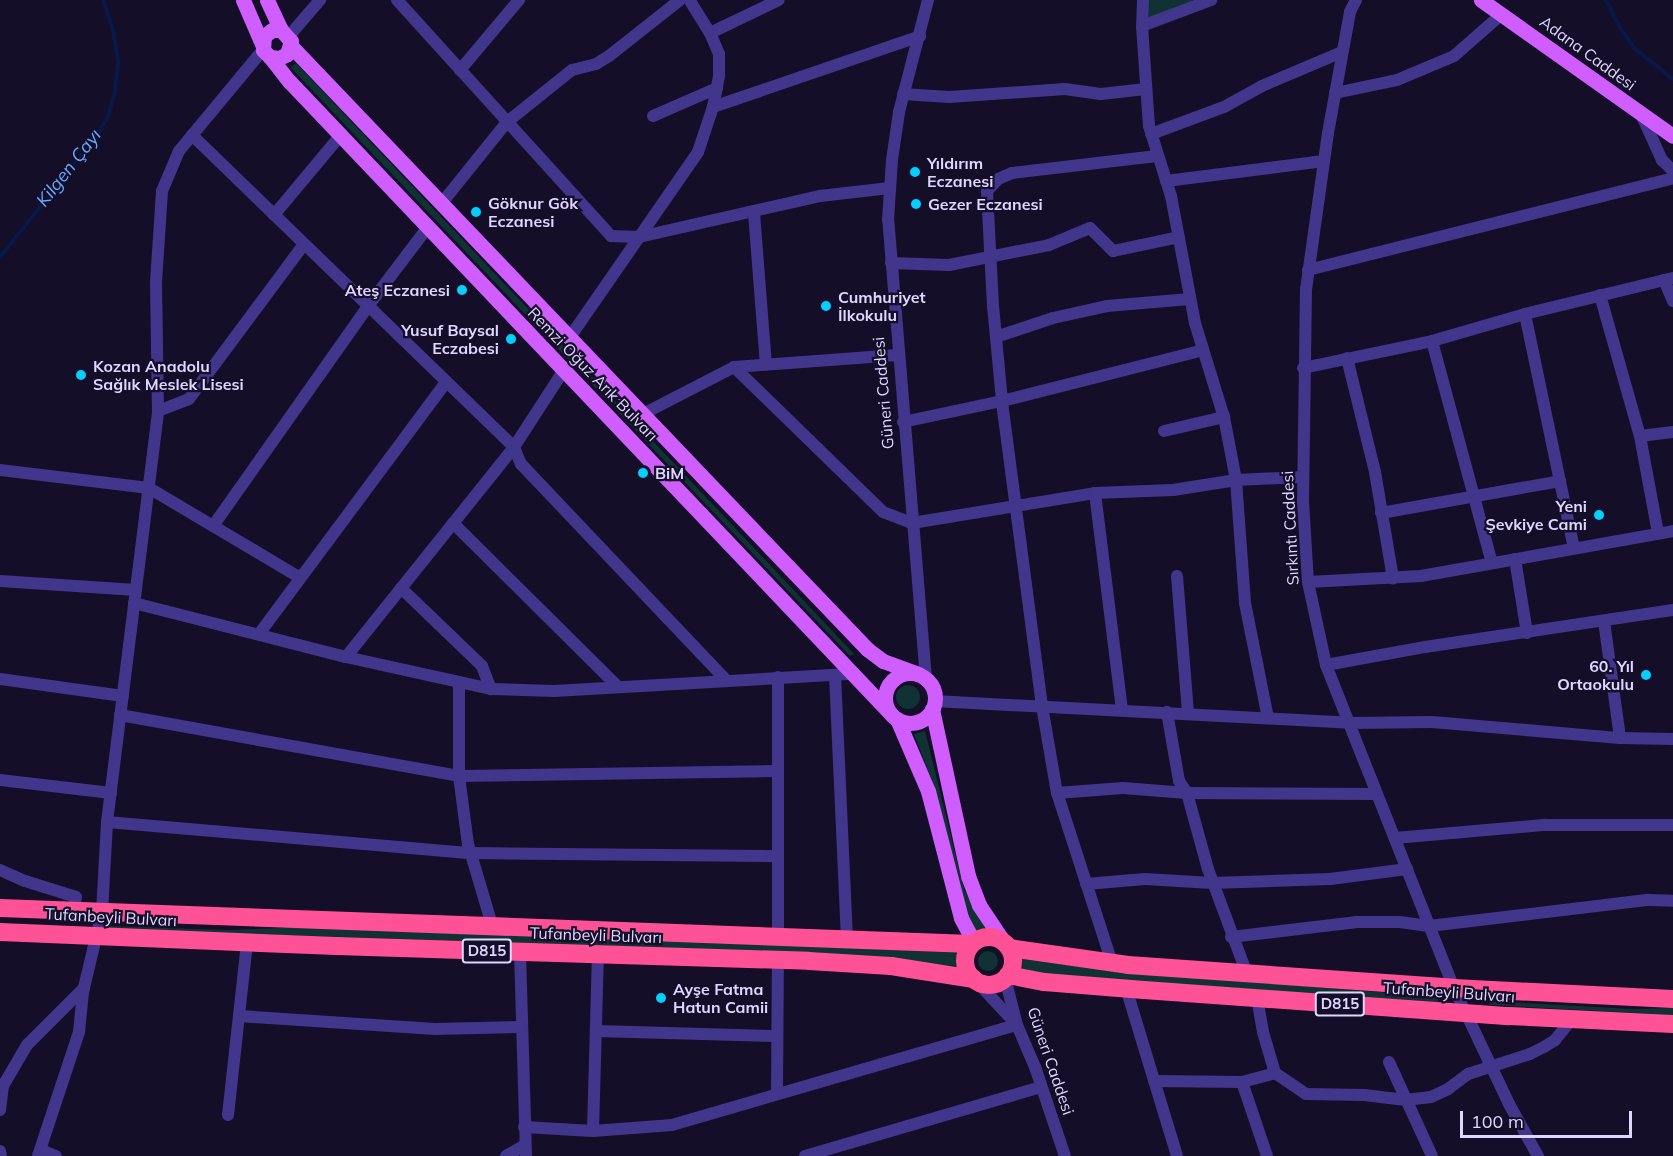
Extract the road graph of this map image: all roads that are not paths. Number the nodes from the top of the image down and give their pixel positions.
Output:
1 (243, 0) edge
2 (267, 0) edge
3 (321, 0) edge
4 (519, 0) edge
5 (680, 0) edge
6 (689, 0) edge
7 (779, 0) edge
8 (928, 0) edge
9 (1143, 0) edge
10 (1356, 0) edge
11 (1481, 0) edge
12 (404, 2) edge
13 (1203, 2) edge
14 (1502, 14) junction
15 (1142, 26) junction
16 (710, 33) junction
17 (920, 36) junction
18 (287, 37) junction
19 (265, 51) junction
20 (1342, 52) junction
21 (460, 70) junction
22 (1588, 75) junction
23 (717, 88) junction
24 (1146, 89) junction
25 (1335, 93) junction
26 (903, 94) junction
27 (713, 107) junction
28 (1641, 114) junction
29 (653, 116) dead end
30 (507, 122) junction
31 (1673, 124) edge
32 (1151, 134) junction
33 (192, 135) junction
34 (341, 135) junction
35 (1673, 136) edge
36 (1157, 156) junction
37 (1324, 161) junction
38 (1673, 171) edge
39 (1673, 178) edge
40 (1166, 182) junction
41 (890, 188) junction
42 (441, 204) junction
43 (754, 213) junction
44 (274, 215) junction
45 (428, 227) junction
46 (639, 237) junction
47 (1179, 237) junction
48 (304, 244) junction
49 (990, 255) junction
50 (891, 263) junction
51 (1308, 270) junction
52 (1668, 279) edge
53 (1600, 295) junction
54 (1190, 299) junction
55 (1673, 302) edge
56 (368, 306) junction
57 (1525, 314) junction
58 (570, 337) junction
59 (996, 337) junction
60 (1432, 341) junction
61 (1203, 350) junction
62 (898, 356) junction
63 (1347, 358) junction
64 (766, 365) junction
65 (735, 367) junction
66 (1304, 368) junction
67 (564, 370) junction
68 (446, 382) junction
69 (1002, 401) junction
70 (158, 411) junction
71 (643, 414) junction
72 (1224, 417) junction
73 (903, 422) junction
74 (1164, 431) dead end
75 (1673, 432) edge
76 (1640, 436) junction
77 (514, 447) junction
78 (0, 470) edge
79 (1303, 477) junction
80 (1236, 480) junction
81 (1560, 481) junction
82 (149, 488) junction
83 (1095, 493) junction
84 (1474, 495) junction
85 (1016, 507) junction
86 (1381, 513) junction
87 (453, 523) junction
88 (912, 523) junction
89 (213, 526) junction
90 (1673, 531) edge
91 (1658, 533) junction
92 (1574, 548) junction
93 (1515, 559) junction
94 (1492, 563) junction
95 (1177, 576) dead end
96 (298, 578) junction
97 (1393, 578) junction
98 (0, 581) edge
99 (1308, 582) junction
100 (401, 588) junction
101 (135, 596) junction
102 (1673, 610) edge
103 (1604, 621) junction
104 (1527, 633) junction
105 (259, 634) junction
106 (346, 657) junction
107 (1326, 665) junction
108 (853, 674) junction
109 (835, 675) junction
110 (778, 677) junction
111 (922, 677) junction
112 (0, 679) edge
113 (726, 680) junction
114 (459, 682) junction
115 (616, 685) junction
116 (491, 689) junction
117 (123, 696) junction
118 (933, 705) junction
119 (1042, 706) junction
120 (1122, 710) junction
121 (1167, 712) junction
122 (1188, 713) junction
123 (120, 715) junction
124 (894, 717) junction
125 (1268, 718) junction
126 (1349, 723) junction
127 (1620, 738) junction
128 (1673, 739) edge
129 (778, 771) junction
130 (459, 776) junction
131 (0, 780) edge
132 (111, 793) junction
133 (1187, 793) junction
134 (1057, 794) junction
135 (1377, 794) junction
136 (107, 822) junction
137 (1673, 825) edge
138 (1395, 838) junction
139 (471, 853) junction
140 (778, 856) junction
141 (1407, 869) junction
142 (0, 870) edge
143 (1212, 883) junction
144 (1086, 885) junction
145 (1673, 901) edge
146 (0, 908) edge
147 (73, 910) junction
148 (102, 912) junction
149 (492, 925) junction
150 (1430, 926) junction
151 (0, 932) edge
152 (96, 936) junction
153 (778, 936) junction
154 (1232, 937) junction
155 (847, 938) junction
156 (247, 943) junction
157 (972, 943) junction
158 (1006, 945) junction
159 (520, 952) junction
160 (598, 955) junction
161 (778, 960) junction
162 (1112, 963) junction
163 (1246, 974) junction
164 (1006, 977) junction
165 (976, 980) junction
166 (84, 988) junction
167 (1126, 988) junction
168 (1454, 988) junction
169 (1257, 998) junction
170 (1673, 999) edge
171 (1464, 1012) junction
172 (239, 1016) junction
173 (1572, 1019) junction
174 (1673, 1024) edge
175 (1017, 1025) junction
176 (522, 1027) junction
177 (596, 1031) junction
178 (777, 1036) junction
179 (1389, 1062) dead end
180 (1491, 1066) junction
181 (1275, 1073) junction
182 (1154, 1082) junction
183 (1242, 1082) junction
184 (1041, 1087) junction
185 (777, 1094) junction
186 (1406, 1100) junction
187 (0, 1110) edge
188 (228, 1115) dead end
189 (524, 1127) junction
190 (594, 1131) junction
191 (525, 1150) edge
192 (0, 1151) edge
193 (39, 1153) edge
194 (1, 1156) edge
195 (56, 1156) edge
196 (506, 1156) edge
197 (805, 1156) edge
198 (1065, 1156) edge
199 (1177, 1156) edge
200 (1267, 1156) edge
201 (1432, 1156) edge
202 (1538, 1156) edge

1 - 19 main road, Remzi Oğuz Arık Bulvarı
2 - 18 main road, Remzi Oğuz Arık Bulvarı
3 - 18 street
4 - 21 street
5 - 30 street
6 - 16 street
7 - 16 street
8 - 17 street, Güneri Caddesi
9 - 15 street
10 - 20 street, Sırkıntı Caddesi
11 - 14 main road, Adana Caddesi
12 - 21 street
13 - 15 street
14 - 22 main road, Adana Caddesi
14 - 25 street
15 - 24 street
16 - 23 street
17 - 26 street, Güneri Caddesi
17 - 27 street
18 - 19 main road
18 - 19 main road
18 - 42 main road, Remzi Oğuz Arık Bulvarı
19 - 33 street
19 - 34 main road, Remzi Oğuz Arık Bulvarı
20 - 25 street, Sırkıntı Caddesi
20 - 32 street
21 - 30 street
22 - 28 main road, Adana Caddesi
22 - 31 main road
23 - 27 street
23 - 29 street
24 - 26 street
24 - 32 street
25 - 37 street, Sırkıntı Caddesi
26 - 41 street, Güneri Caddesi
27 - 46 street
28 - 35 main road, Adana Caddesi
28 - 38 street
30 - 42 street
30 - 46 street
32 - 36 street
33 - 44 street
33 - 70 street
34 - 44 street
34 - 45 main road, Remzi Oğuz Arık Bulvarı
36 - 40 street
36 - 49 street
37 - 40 street
37 - 51 street, Sırkıntı Caddesi
39 - 51 street
40 - 47 street
41 - 43 street
41 - 50 street, Güneri Caddesi
42 - 58 main road, Remzi Oğuz Arık Bulvarı
43 - 46 street
43 - 64 street
44 - 48 street
45 - 56 street
45 - 67 main road, Remzi Oğuz Arık Bulvarı
46 - 58 street
47 - 49 street
47 - 54 street
48 - 56 street
48 - 70 street
49 - 50 street
49 - 59 street
50 - 62 street, Güneri Caddesi
51 - 66 street, Sırkıntı Caddesi
52 - 53 street
52 - 55 street
53 - 57 street
53 - 76 street
54 - 59 street
54 - 61 street
56 - 68 street
56 - 89 street
57 - 60 street
57 - 81 street
58 - 71 main road, Remzi Oğuz Arık Bulvarı
59 - 69 street
60 - 63 street
60 - 84 street
61 - 69 street
61 - 72 street
62 - 64 street
62 - 73 street, Güneri Caddesi
63 - 66 street
63 - 86 street
64 - 65 street
65 - 71 street
65 - 88 street
66 - 79 street, Sırkıntı Caddesi
67 - 77 street
67 - 108 main road, Remzi Oğuz Arık Bulvarı
68 - 77 street
68 - 96 street
69 - 73 street
69 - 85 street
70 - 82 street
71 - 111 main road, Remzi Oğuz Arık Bulvarı
72 - 74 street
72 - 80 street
73 - 88 street, Güneri Caddesi
75 - 76 street
76 - 91 street
77 - 87 street
77 - 113 street
78 - 82 street
79 - 80 street
79 - 99 street, Sırkıntı Caddesi
80 - 83 street
80 - 125 street
81 - 84 street
81 - 92 street
82 - 89 street
82 - 101 street
83 - 85 street
83 - 120 street
84 - 86 street
84 - 94 street
85 - 88 street
85 - 119 street
86 - 97 street
87 - 100 street
87 - 115 street
88 - 111 street, Güneri Caddesi
89 - 96 street
90 - 91 street
91 - 92 street
92 - 93 street
93 - 94 street
93 - 104 street
94 - 97 street
95 - 122 street
96 - 105 street
97 - 99 street
98 - 101 street
99 - 107 street, Sırkıntı Caddesi
100 - 106 street
100 - 116 street
101 - 105 street
101 - 117 street
102 - 103 street
103 - 104 street
103 - 127 street
104 - 107 street
105 - 106 street
106 - 114 street
107 - 126 street, Sırkıntı Caddesi
108 - 109 street
108 - 124 main road, Remzi Oğuz Arık Bulvarı
109 - 110 street
109 - 155 street
110 - 113 street
110 - 129 street
111 - 118 main road, Güneri Caddesi
111 - 124 main road
112 - 117 street
113 - 115 street
114 - 116 street
114 - 130 street
115 - 116 street
117 - 123 street
118 - 119 street
118 - 124 main road
118 - 158 main road, Güneri Caddesi
119 - 120 street
119 - 134 street
120 - 121 street
121 - 122 street
121 - 133 street
122 - 125 street
123 - 130 street
123 - 132 street
124 - 157 main road
125 - 126 street
126 - 127 street
126 - 135 street, Sırkıntı Caddesi
127 - 128 street
129 - 130 street
129 - 140 street
130 - 139 street
131 - 132 street
132 - 136 street
133 - 134 street
133 - 135 street
133 - 143 street
134 - 144 street
135 - 138 street, Sırkıntı Caddesi
136 - 139 street
136 - 148 street
137 - 138 street
138 - 141 street, Sırkıntı Caddesi
139 - 140 street
139 - 149 street
140 - 153 street
141 - 143 street
141 - 150 street, Sırkıntı Caddesi
142 - 147 street
143 - 144 street
143 - 154 street
144 - 162 street
145 - 150 street
146 - 147 highway, Tufanbeyli Bulvarı / D815
147 - 148 highway, Tufanbeyli Bulvarı / D815
148 - 149 highway, Tufanbeyli Bulvarı / D815
148 - 152 street
149 - 153 highway, Tufanbeyli Bulvarı / D815
150 - 154 street
150 - 168 street, Sırkıntı Caddesi
151 - 152 highway, Tufanbeyli Bulvarı / D815
152 - 156 highway, Tufanbeyli Bulvarı / D815
152 - 166 street
153 - 155 highway, Tufanbeyli Bulvarı / D815
154 - 163 street
155 - 157 highway, Tufanbeyli Bulvarı / D815
156 - 159 highway, Tufanbeyli Bulvarı / D815
156 - 172 street
157 - 158 highway, Tufanbeyli Bulvarı
157 - 165 highway
158 - 162 highway, Tufanbeyli Bulvarı / D815
158 - 164 highway
159 - 160 highway, Tufanbeyli Bulvarı / D815
159 - 176 street
160 - 161 highway, Tufanbeyli Bulvarı / D815
160 - 177 street
161 - 165 highway, Tufanbeyli Bulvarı / D815
161 - 178 street
162 - 163 highway, Tufanbeyli Bulvarı / D815
163 - 168 highway, Tufanbeyli Bulvarı / D815
164 - 165 highway, Tufanbeyli Bulvarı
164 - 167 highway, Tufanbeyli Bulvarı / D815
164 - 175 street, Güneri Caddesi
165 - 175 street
166 - 187 street
166 - 193 street
167 - 169 highway, Tufanbeyli Bulvarı / D815
167 - 182 street
168 - 170 highway, Tufanbeyli Bulvarı / D815
168 - 171 street, Sırkıntı Caddesi
169 - 171 highway, Tufanbeyli Bulvarı / D815
169 - 181 street
171 - 173 highway, Tufanbeyli Bulvarı / D815
171 - 180 street, Sırkıntı Caddesi
172 - 176 street
172 - 188 street
173 - 174 highway, Tufanbeyli Bulvarı / D815
173 - 180 street
175 - 184 street, Güneri Caddesi
175 - 185 street
176 - 189 street
177 - 178 street
177 - 190 street
178 - 185 street
179 - 186 street
180 - 186 street
180 - 202 street, Sırkıntı Caddesi
181 - 183 street
181 - 186 street
182 - 183 street
182 - 199 street
183 - 200 street
184 - 197 street
184 - 198 street, Güneri Caddesi
185 - 190 street
186 - 201 street
189 - 190 street
189 - 191 street
191 - 196 street
192 - 194 street
193 - 195 street

